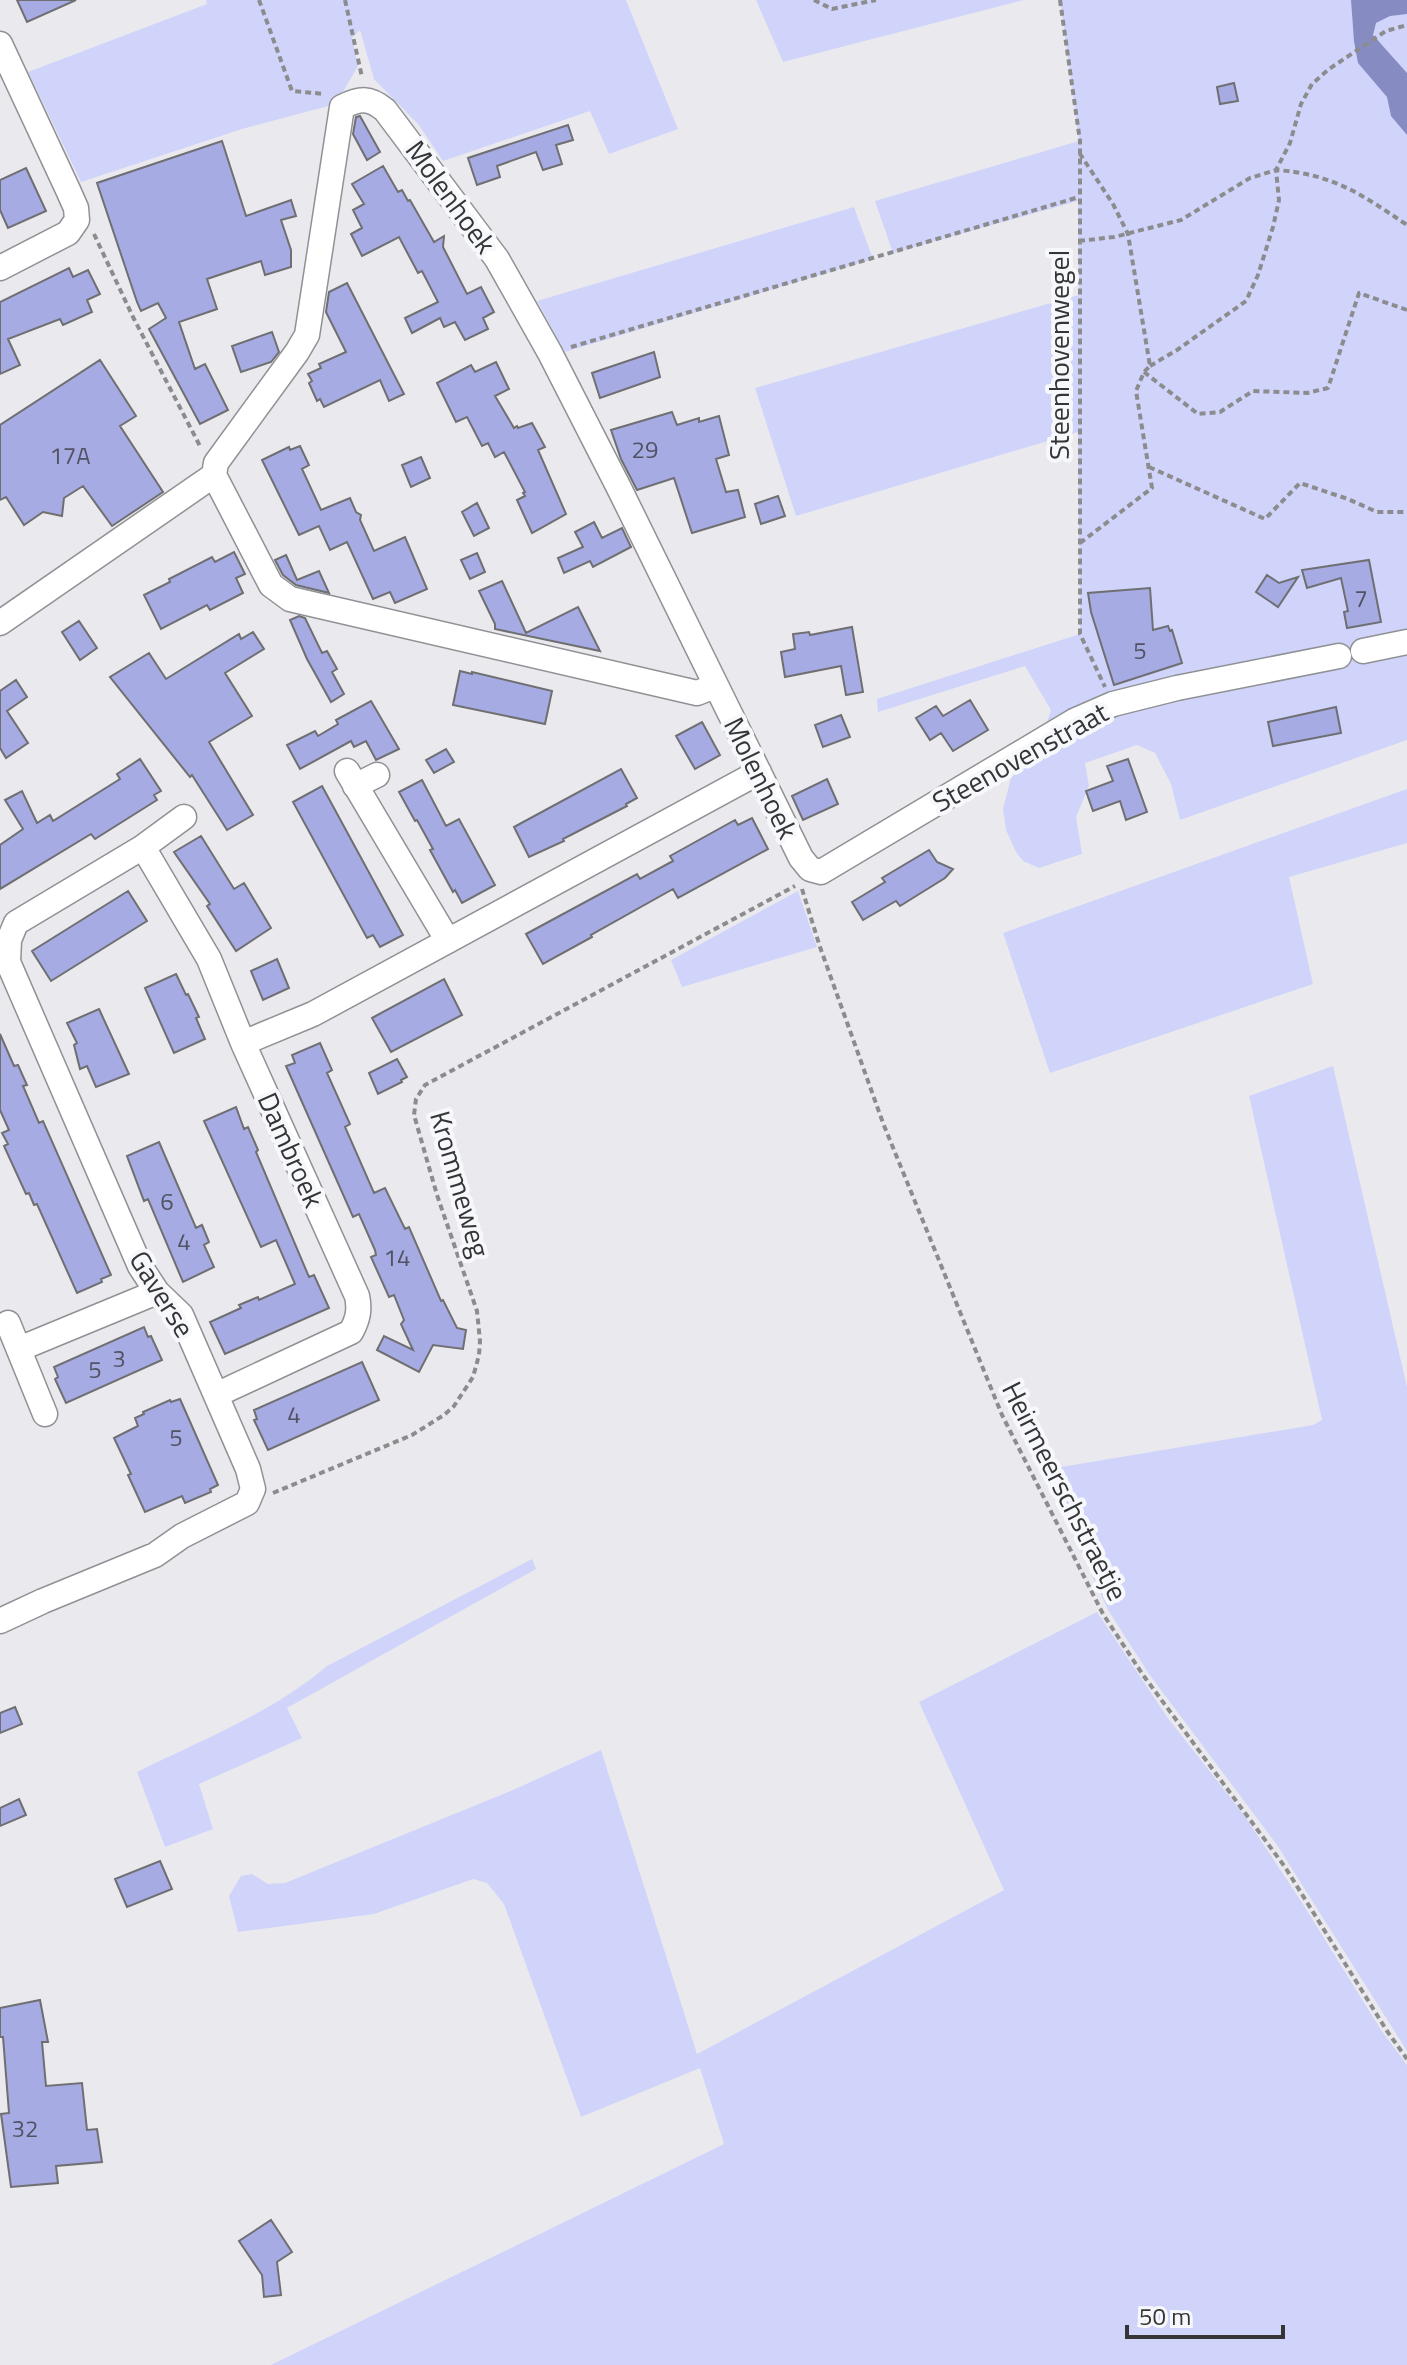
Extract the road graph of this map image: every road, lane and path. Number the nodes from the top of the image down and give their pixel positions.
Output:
1 (259, 0) edge
2 (345, 0) edge
3 (814, 0) edge
4 (876, 0) edge
5 (1060, 0) edge
6 (1407, 25) edge
7 (0, 44) edge
8 (358, 101) junction
9 (1079, 153) junction
10 (1276, 170) junction
11 (1079, 197) junction
12 (1407, 225) edge
13 (72, 226) junction
14 (1128, 234) junction
15 (1079, 241) junction
16 (0, 268) edge
17 (1407, 310) edge
18 (550, 353) junction
19 (1150, 366) junction
20 (1144, 372) junction
21 (1149, 467) junction
22 (214, 475) junction
23 (1407, 512) edge
24 (1080, 543) junction
25 (0, 623) edge
26 (1407, 642) edge
27 (715, 686) junction
28 (1113, 704) junction
29 (759, 772) junction
30 (377, 775) dead end
31 (184, 817) dead end
32 (143, 847) junction
33 (804, 876) junction
34 (448, 941) junction
35 (243, 1043) junction
36 (157, 1292) junction
37 (8, 1323) dead end
38 (19, 1349) junction
39 (216, 1395) junction
40 (45, 1414) dead end
41 (247, 1503) junction
42 (0, 1621) edge
43 (1407, 2059) edge

1 - 8 path
2 - 8 path
3 - 4 path
5 - 9 path, Steenhovenwegel
6 - 10 path
7 - 13 street
8 - 18 street, Molenhoek
8 - 22 street
9 - 11 path, Steenhovenwegel
9 - 14 path
10 - 12 path
10 - 14 path
10 - 19 path
11 - 15 path, Steenhovenwegel
11 - 18 path
13 - 16 street
13 - 22 path
14 - 15 path
14 - 19 path
15 - 24 path, Steenhovenwegel
17 - 20 path
18 - 27 street, Molenhoek
19 - 20 path
20 - 21 path
21 - 23 path
21 - 24 path
22 - 25 street
22 - 27 street, Molenhoek
24 - 28 path, Steenhovenwegel
26 - 28 street, Steenovenstraat
27 - 29 street, Molenhoek
28 - 33 street, Steenovenstraat
29 - 33 street, Molenhoek
29 - 34 street
30 - 34 street
31 - 32 street, Gaverse
32 - 35 street
32 - 36 street, Gaverse
33 - 41 path, Krommeweg
33 - 43 path, Heirmeerschstraetje
34 - 35 street
35 - 39 street, Dambroek
36 - 38 street
36 - 39 street, Gaverse
37 - 38 street
38 - 40 street
39 - 41 street, Gaverse
41 - 42 street

